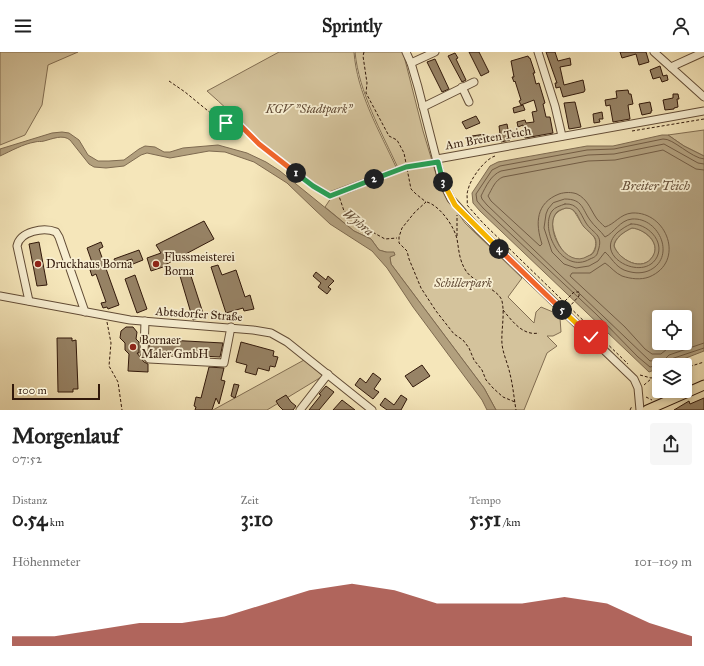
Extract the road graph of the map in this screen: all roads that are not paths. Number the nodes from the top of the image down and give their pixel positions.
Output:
1 (406, 52) edge
2 (435, 52) edge
3 (538, 52) edge
4 (654, 52) edge
5 (704, 52) edge
6 (411, 63) junction
7 (671, 67) junction
8 (474, 82) dead end
9 (462, 87) junction
10 (704, 97) edge
11 (469, 102) dead end
12 (423, 106) junction
13 (704, 111) edge
14 (562, 136) junction
15 (437, 160) junction
16 (0, 296) edge
17 (29, 301) junction
18 (85, 312) junction
19 (145, 321) junction
20 (231, 327) junction
21 (328, 374) junction
22 (704, 384) edge
23 (368, 409) edge
24 (300, 410) edge
25 (640, 410) edge
26 (647, 410) edge

1 - 6 street
2 - 6 street
3 - 14 street
4 - 7 street
5 - 7 street
6 - 12 street
7 - 10 street
8 - 9 street
9 - 11 street
9 - 12 street
12 - 15 street
13 - 14 street, Am Breiten Teich
14 - 15 street, Am Breiten Teich
15 - 25 street, Am Breiten Teich
16 - 17 street, Abtsdorfer Straße
17 - 18 street, Abtsdorfer Straße
17 - 18 street
18 - 19 street, Abtsdorfer Straße
19 - 20 street, Abtsdorfer Straße
19 - 20 street
20 - 21 street, Abtsdorfer Straße
21 - 23 street, Abtsdorfer Straße
21 - 24 street
22 - 26 main road

